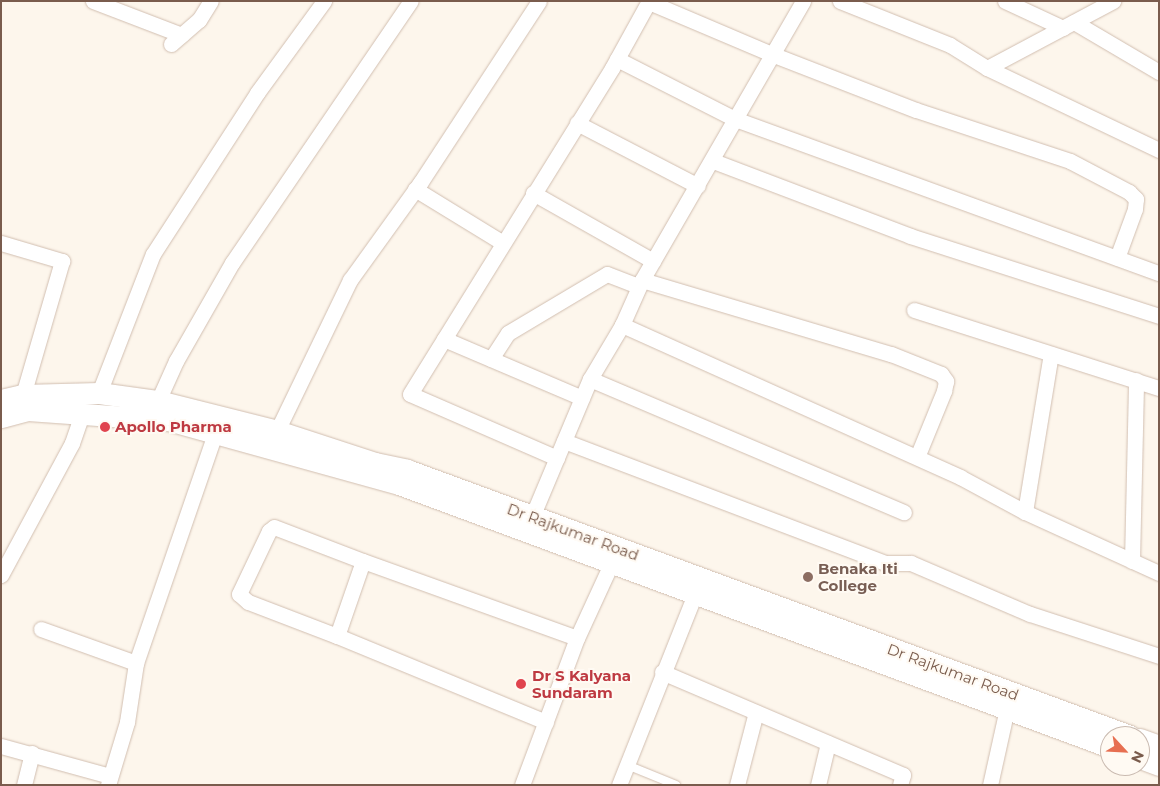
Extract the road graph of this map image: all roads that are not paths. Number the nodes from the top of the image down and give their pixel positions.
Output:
1 (94, 1) edge
2 (211, 1) edge
3 (324, 1) edge
4 (411, 1) edge
5 (538, 1) edge
6 (802, 1) edge
7 (840, 1) edge
8 (1005, 1) edge
9 (1113, 1) edge
10 (649, 2) edge
11 (1069, 25) junction
12 (774, 55) junction
13 (617, 59) junction
14 (987, 68) junction
15 (1159, 72) edge
16 (735, 119) junction
17 (577, 123) junction
18 (1159, 150) edge
19 (712, 162) junction
20 (698, 186) junction
21 (415, 189) junction
22 (533, 193) junction
23 (503, 242) junction
24 (2, 244) edge
25 (1116, 258) junction
26 (654, 261) junction
27 (1159, 274) edge
28 (641, 283) junction
29 (914, 310) dead end
30 (1159, 316) edge
31 (622, 325) junction
32 (444, 338) junction
33 (1050, 354) junction
34 (491, 359) junction
35 (590, 379) junction
36 (1136, 380) junction
37 (1159, 388) edge
38 (99, 393) junction
39 (23, 394) junction
40 (582, 398) junction
41 (1, 400) edge
42 (158, 401) junction
43 (82, 414) junction
44 (1, 417) edge
45 (277, 431) junction
46 (215, 434) junction
47 (564, 441) junction
48 (917, 457) junction
49 (557, 458) junction
50 (904, 512) dead end
51 (1025, 512) junction
52 (529, 525) junction
53 (363, 560) junction
54 (1132, 561) junction
55 (611, 564) junction
56 (1159, 574) edge
57 (1, 575) edge
58 (698, 587) junction
59 (42, 629) dead end
60 (337, 636) junction
61 (577, 638) junction
62 (1159, 656) edge
63 (136, 663) junction
64 (662, 672) junction
65 (1009, 702) junction
66 (756, 712) junction
67 (546, 722) junction
68 (1100, 728) edge
69 (828, 743) junction
70 (1100, 743) edge
71 (1, 746) edge
72 (32, 753) junction
73 (627, 765) junction
74 (109, 780) edge
75 (24, 785) edge
76 (522, 785) edge
77 (619, 785) edge
78 (676, 785) edge
79 (737, 785) edge
80 (818, 785) edge
81 (900, 785) edge
82 (990, 785) edge

1 - 2 street
3 - 38 street
4 - 42 street
5 - 21 street
6 - 12 street
7 - 14 street
8 - 11 street
9 - 11 street
10 - 12 street
10 - 13 street
11 - 14 street
11 - 15 street
12 - 16 street
12 - 25 street
13 - 16 street
13 - 17 street
14 - 18 street
16 - 19 street
16 - 25 street
17 - 20 street
17 - 22 street
19 - 20 street
19 - 30 street
20 - 26 street
21 - 23 street
21 - 45 street
22 - 23 street
22 - 26 street
23 - 32 street
24 - 39 street
25 - 27 street
26 - 28 street
28 - 31 street
28 - 34 street
28 - 48 street
29 - 33 street
31 - 35 street
31 - 48 street
32 - 34 street
32 - 49 street
33 - 36 street
33 - 51 street
34 - 40 street
35 - 40 street
35 - 50 street
36 - 37 street
36 - 54 street
38 - 39 main road, Dr Rajkumar Road
38 - 42 main road, Dr Rajkumar Road
39 - 41 main road, Dr Rajkumar Road
40 - 47 street
42 - 45 main road, Dr Rajkumar Road
43 - 44 main road, Dr Rajkumar Road
43 - 46 main road, Dr Rajkumar Road
43 - 57 street
45 - 52 main road, Dr Rajkumar Road
46 - 52 main road, Dr Rajkumar Road
46 - 63 street
47 - 49 street
47 - 62 street
48 - 51 street
49 - 52 street
51 - 54 street
52 - 55 main road, Dr Rajkumar Road
52 - 58 main road, Dr Rajkumar Road
53 - 60 street
53 - 60 street
53 - 61 street
54 - 56 street
55 - 58 main road, Dr Rajkumar Road
55 - 61 street
58 - 64 street
58 - 65 main road, Dr Rajkumar Road
59 - 63 street
60 - 67 street
61 - 67 street
63 - 74 street
64 - 66 street
64 - 73 street
65 - 68 main road, Dr Rajkumar Road
65 - 70 main road, Dr Rajkumar Road
65 - 82 street
66 - 69 street
66 - 79 street
67 - 76 street
69 - 80 street
69 - 81 street
71 - 72 street
72 - 74 street
72 - 75 street
73 - 77 street
73 - 78 lane

